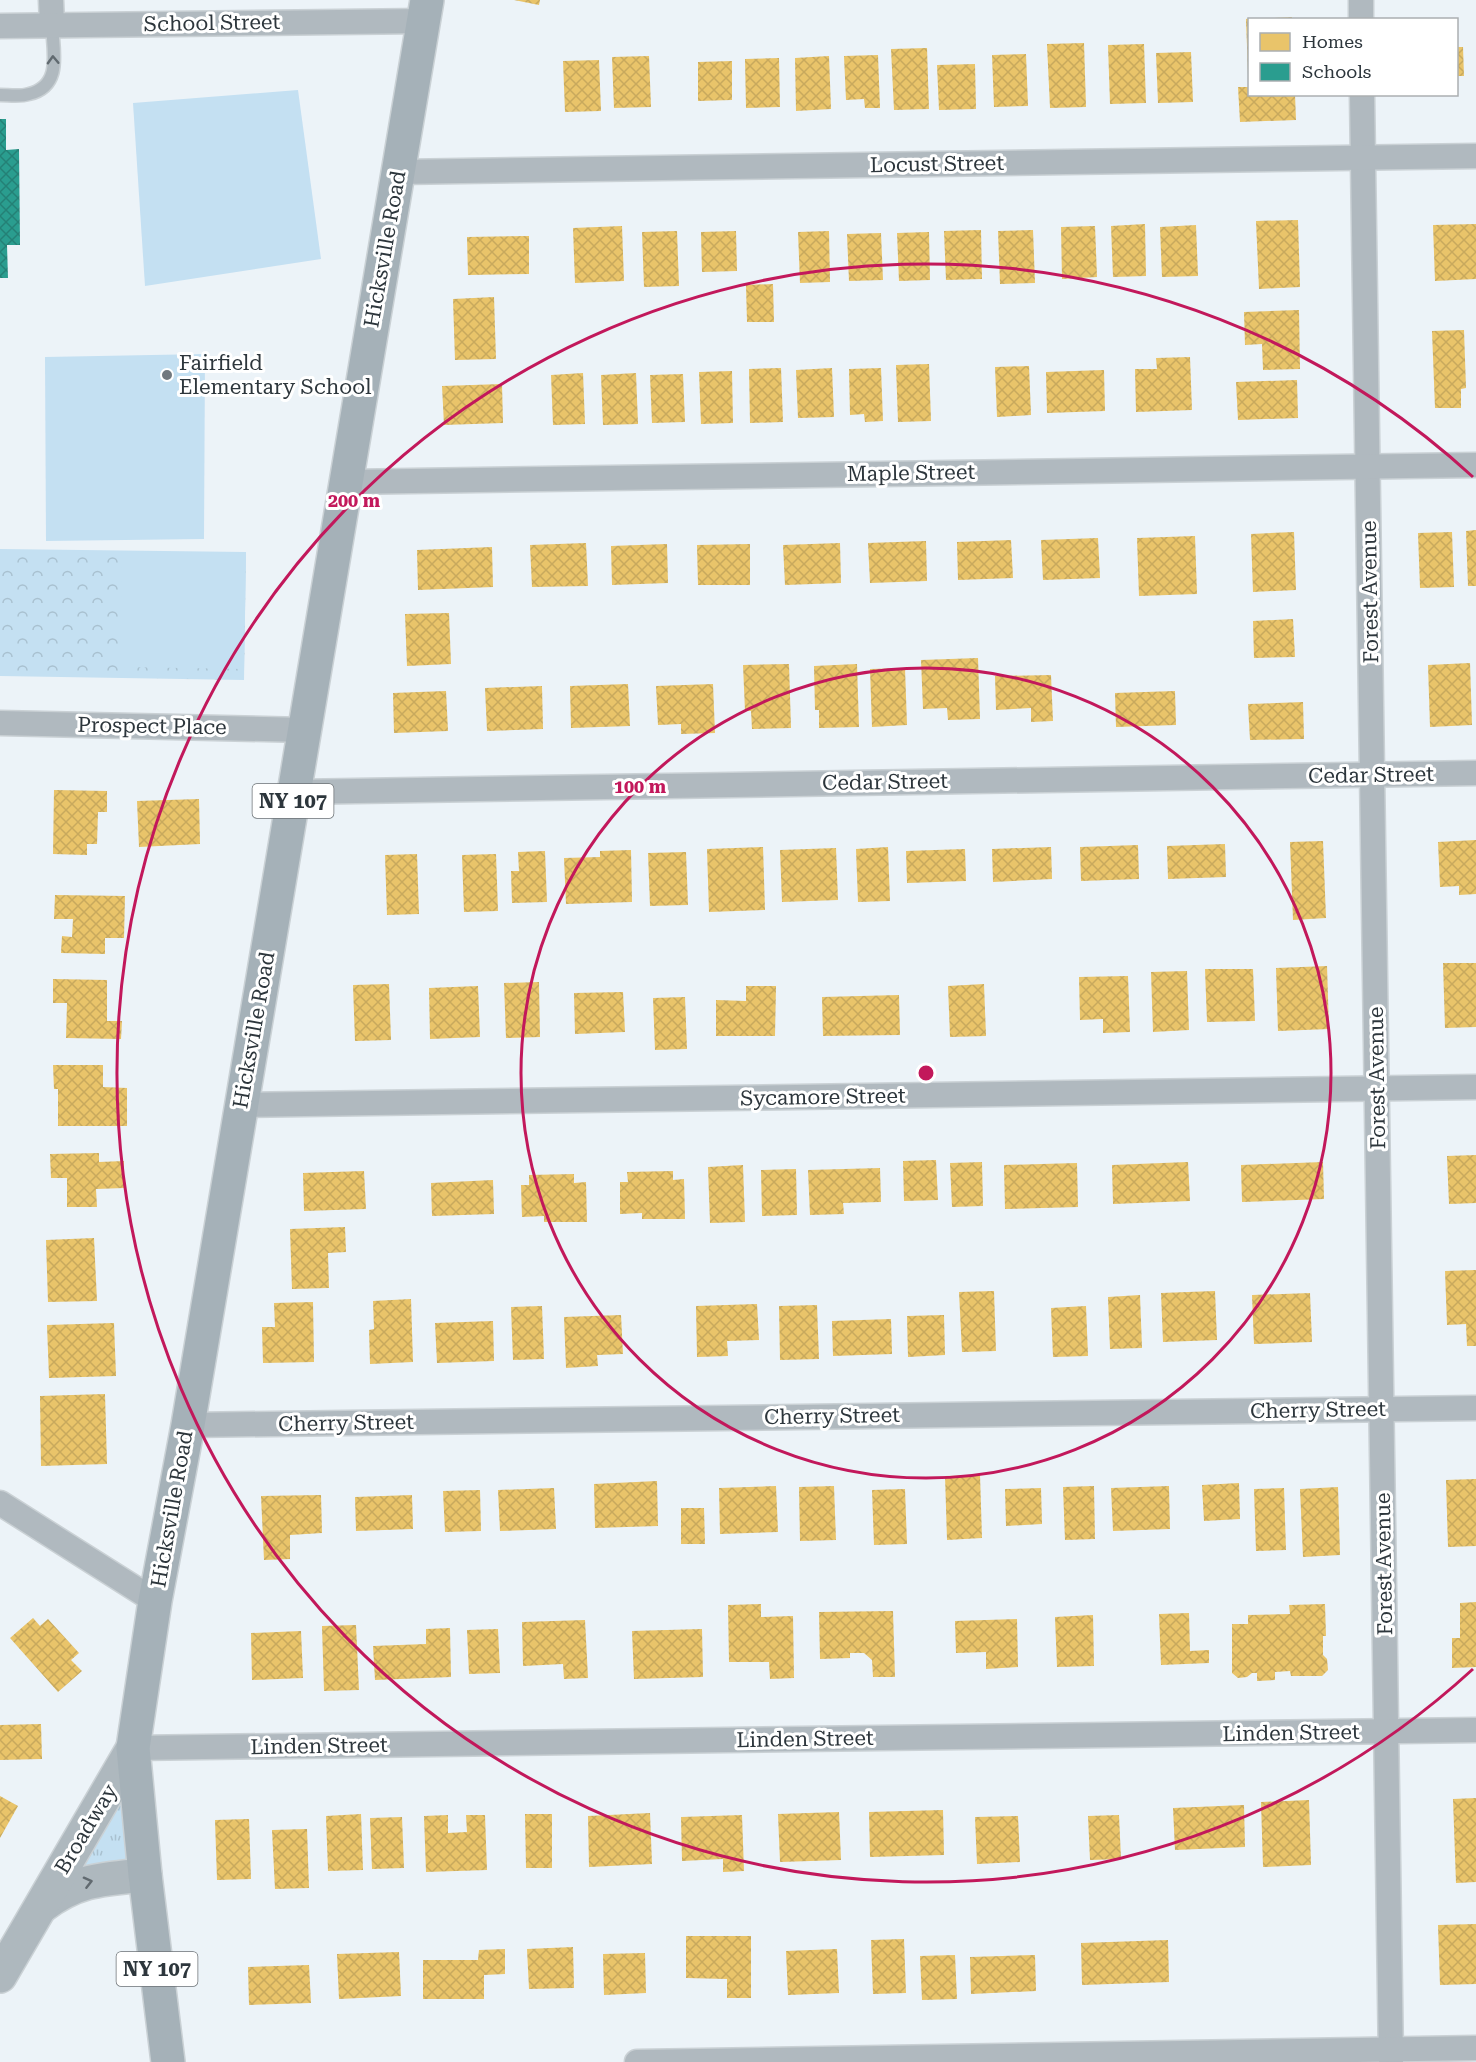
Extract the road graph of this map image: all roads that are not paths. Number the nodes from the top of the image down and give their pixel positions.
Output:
1 (51, 0) edge
2 (1361, 0) edge
3 (425, 11) edge
4 (1361, 18) edge
5 (52, 25) junction
6 (0, 26) edge
7 (0, 95) edge
8 (1362, 96) edge
9 (1476, 156) edge
10 (1363, 158) junction
11 (398, 172) junction
12 (1476, 465) edge
13 (1368, 466) junction
14 (346, 482) junction
15 (0, 723) edge
16 (304, 730) junction
17 (1476, 773) edge
18 (1372, 775) junction
19 (294, 792) junction
20 (1476, 1087) edge
21 (1377, 1088) junction
22 (241, 1105) junction
23 (1476, 1408) edge
24 (1382, 1410) junction
25 (188, 1425) junction
26 (0, 1503) edge
27 (155, 1601) junction
28 (1476, 1730) edge
29 (1386, 1731) junction
30 (133, 1748) junction
31 (145, 1875) junction
32 (38, 1909) junction
33 (3, 1963) edge
34 (1476, 2048) edge
35 (1391, 2056) edge
36 (168, 2062) edge
37 (637, 2062) edge

1 - 5 street
2 - 4 street
3 - 5 street, School Street
3 - 11 main road, Hicksville Road / NY 107
5 - 6 street, School Street
7 -> 5 lane
8 - 10 street, Forest Avenue
9 - 10 street, Locust Street
10 - 11 street, Locust Street
10 - 13 street, Forest Avenue
11 - 14 main road, Hicksville Road / NY 107
12 - 13 street, Maple Street
13 - 14 street, Maple Street
13 - 18 street, Forest Avenue
14 - 16 main road, Hicksville Road / NY 107
15 - 16 street, Prospect Place
16 - 19 main road, Hicksville Road / NY 107
17 - 18 street, Cedar Street
18 - 19 street, Cedar Street
18 - 21 street, Forest Avenue
19 - 22 main road, Hicksville Road / NY 107
20 - 21 street, Sycamore Street
21 - 22 street, Sycamore Street
21 - 24 street, Forest Avenue
22 - 25 main road, Hicksville Road / NY 107
23 - 24 street, Cherry Street
24 - 25 street, Cherry Street
24 - 29 street, Forest Avenue
25 - 27 main road, Hicksville Road / NY 107
26 - 27 street
27 - 30 main road, Hicksville Road / NY 107
28 - 29 street, Linden Street
29 - 30 street, Linden Street
29 - 35 street, Forest Avenue
30 - 31 main road, Hicksville Road / NY 107
30 - 32 main road, Broadway
32 -> 31 main road, Broadway
31 - 36 main road, Hicksville Road / NY 107
32 - 33 main road, Broadway
34 - 35 street
35 - 37 street

